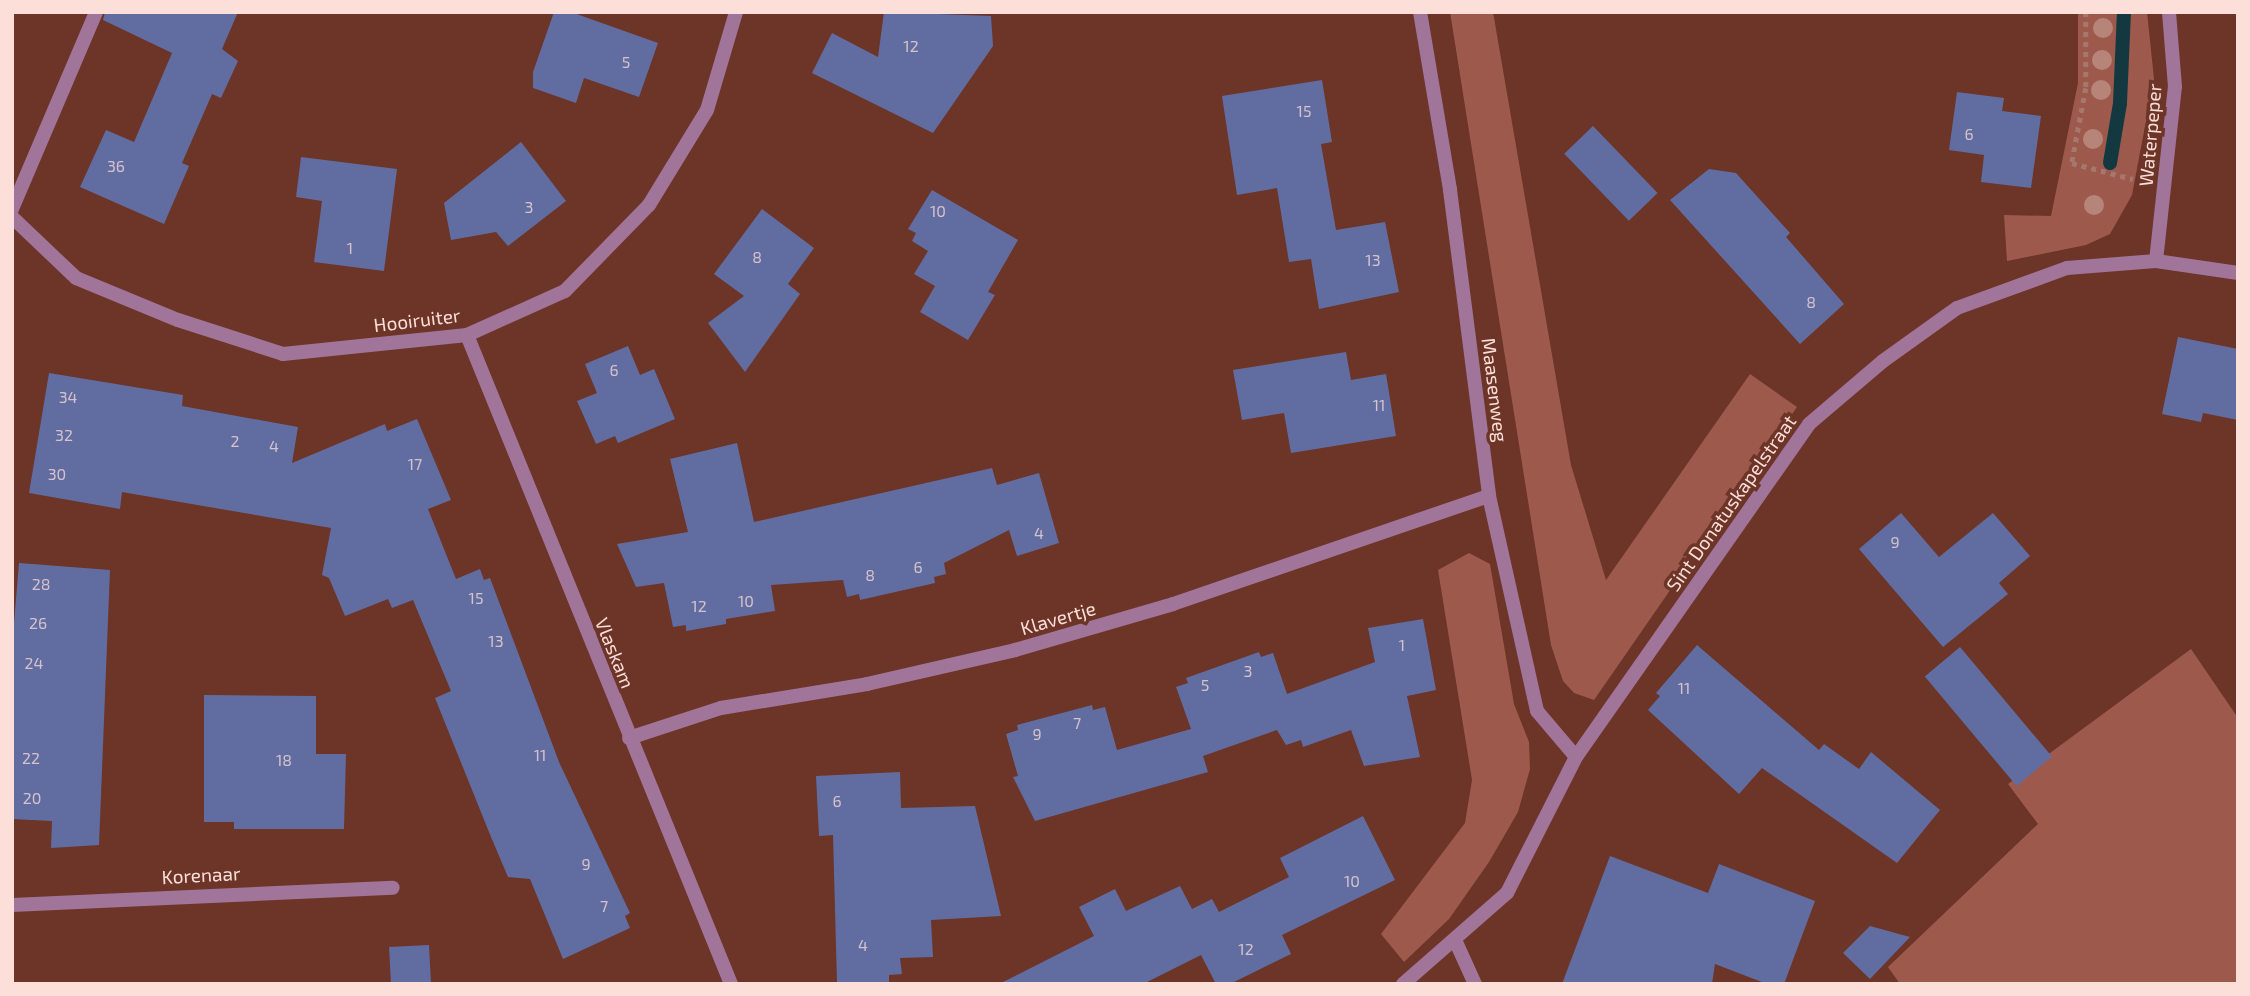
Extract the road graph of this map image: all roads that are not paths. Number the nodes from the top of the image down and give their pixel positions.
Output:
1 (96, 12) edge
2 (736, 12) edge
3 (1420, 12) edge
4 (2169, 12) edge
5 (12, 209) edge
6 (12, 217) edge
7 (2156, 261) junction
8 (2238, 273) edge
9 (467, 335) junction
10 (1489, 496) junction
11 (629, 738) junction
12 (1576, 757) junction
13 (393, 888) dead end
14 (12, 905) edge
15 (1455, 940) junction
16 (731, 984) edge
17 (1403, 984) edge
18 (1475, 984) edge

1 - 5 street
2 - 9 street, Hooiruiter
3 - 10 street, Maasenweg
4 - 7 street, Waterpeper
6 - 9 street, Hooiruiter
7 - 8 street, Sint Donatuskapelstraat
7 - 12 street, Sint Donatuskapelstraat
9 - 11 street, Vlaskam
10 - 11 street, Klavertje
10 - 12 street, Maasenweg
11 - 16 street, Vlaskam
12 - 15 street, Sint Donatuskapelstraat
13 - 14 street, Korenaar
15 - 17 street, Sint Donatuskapelstraat
15 - 18 street

